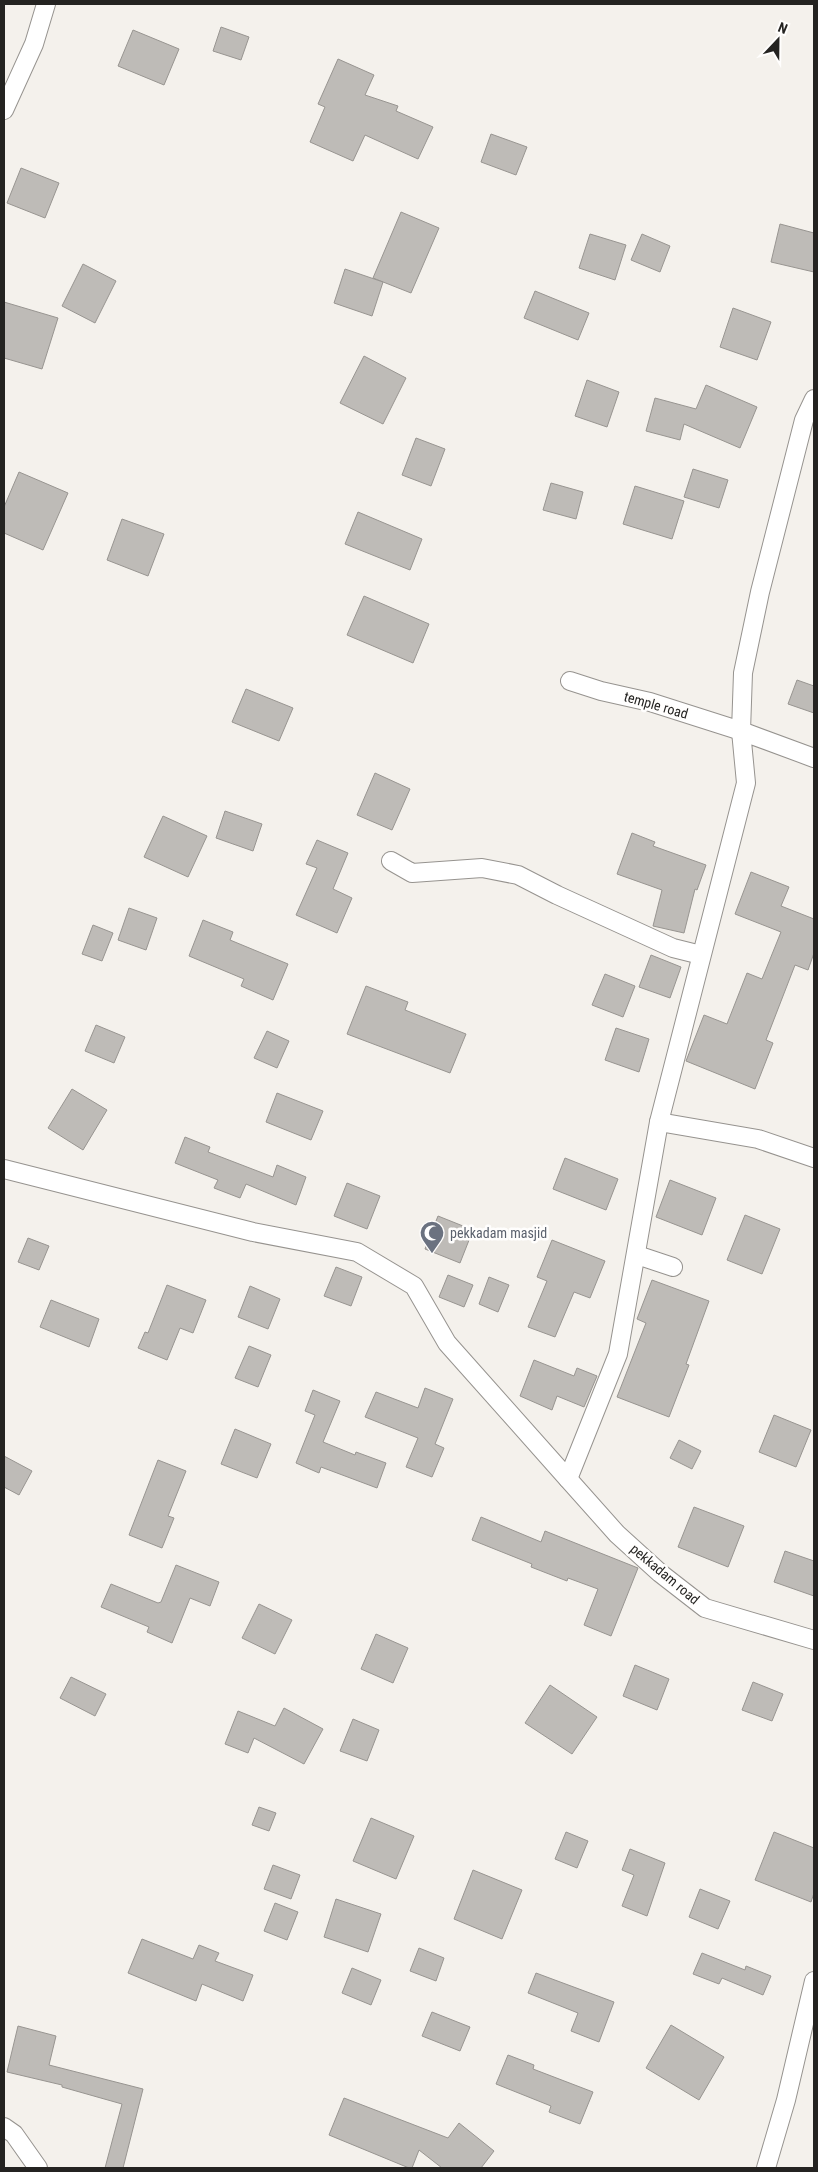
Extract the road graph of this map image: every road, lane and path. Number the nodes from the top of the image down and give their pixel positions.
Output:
1 (46, 4) edge
2 (4, 110) edge
3 (814, 399) edge
4 (570, 681) dead end
5 (741, 731) junction
6 (814, 758) edge
7 (391, 861) dead end
8 (701, 955) junction
9 (658, 1122) junction
10 (814, 1158) edge
11 (4, 1169) edge
12 (637, 1255) junction
13 (673, 1267) dead end
14 (568, 1479) junction
15 (814, 1640) edge
16 (814, 1980) edge
17 (4, 2127) edge
18 (38, 2168) edge
19 (766, 2168) edge

1 - 2 street
3 - 5 street
4 - 5 street, temple road
5 - 6 street, temple road
5 - 8 street
7 - 8 street
8 - 9 street
9 - 10 street
9 - 12 street
11 - 14 street, pekkadam road
12 - 13 street
12 - 14 street
14 - 15 street, pekkadam road
16 - 19 street
17 - 18 street

